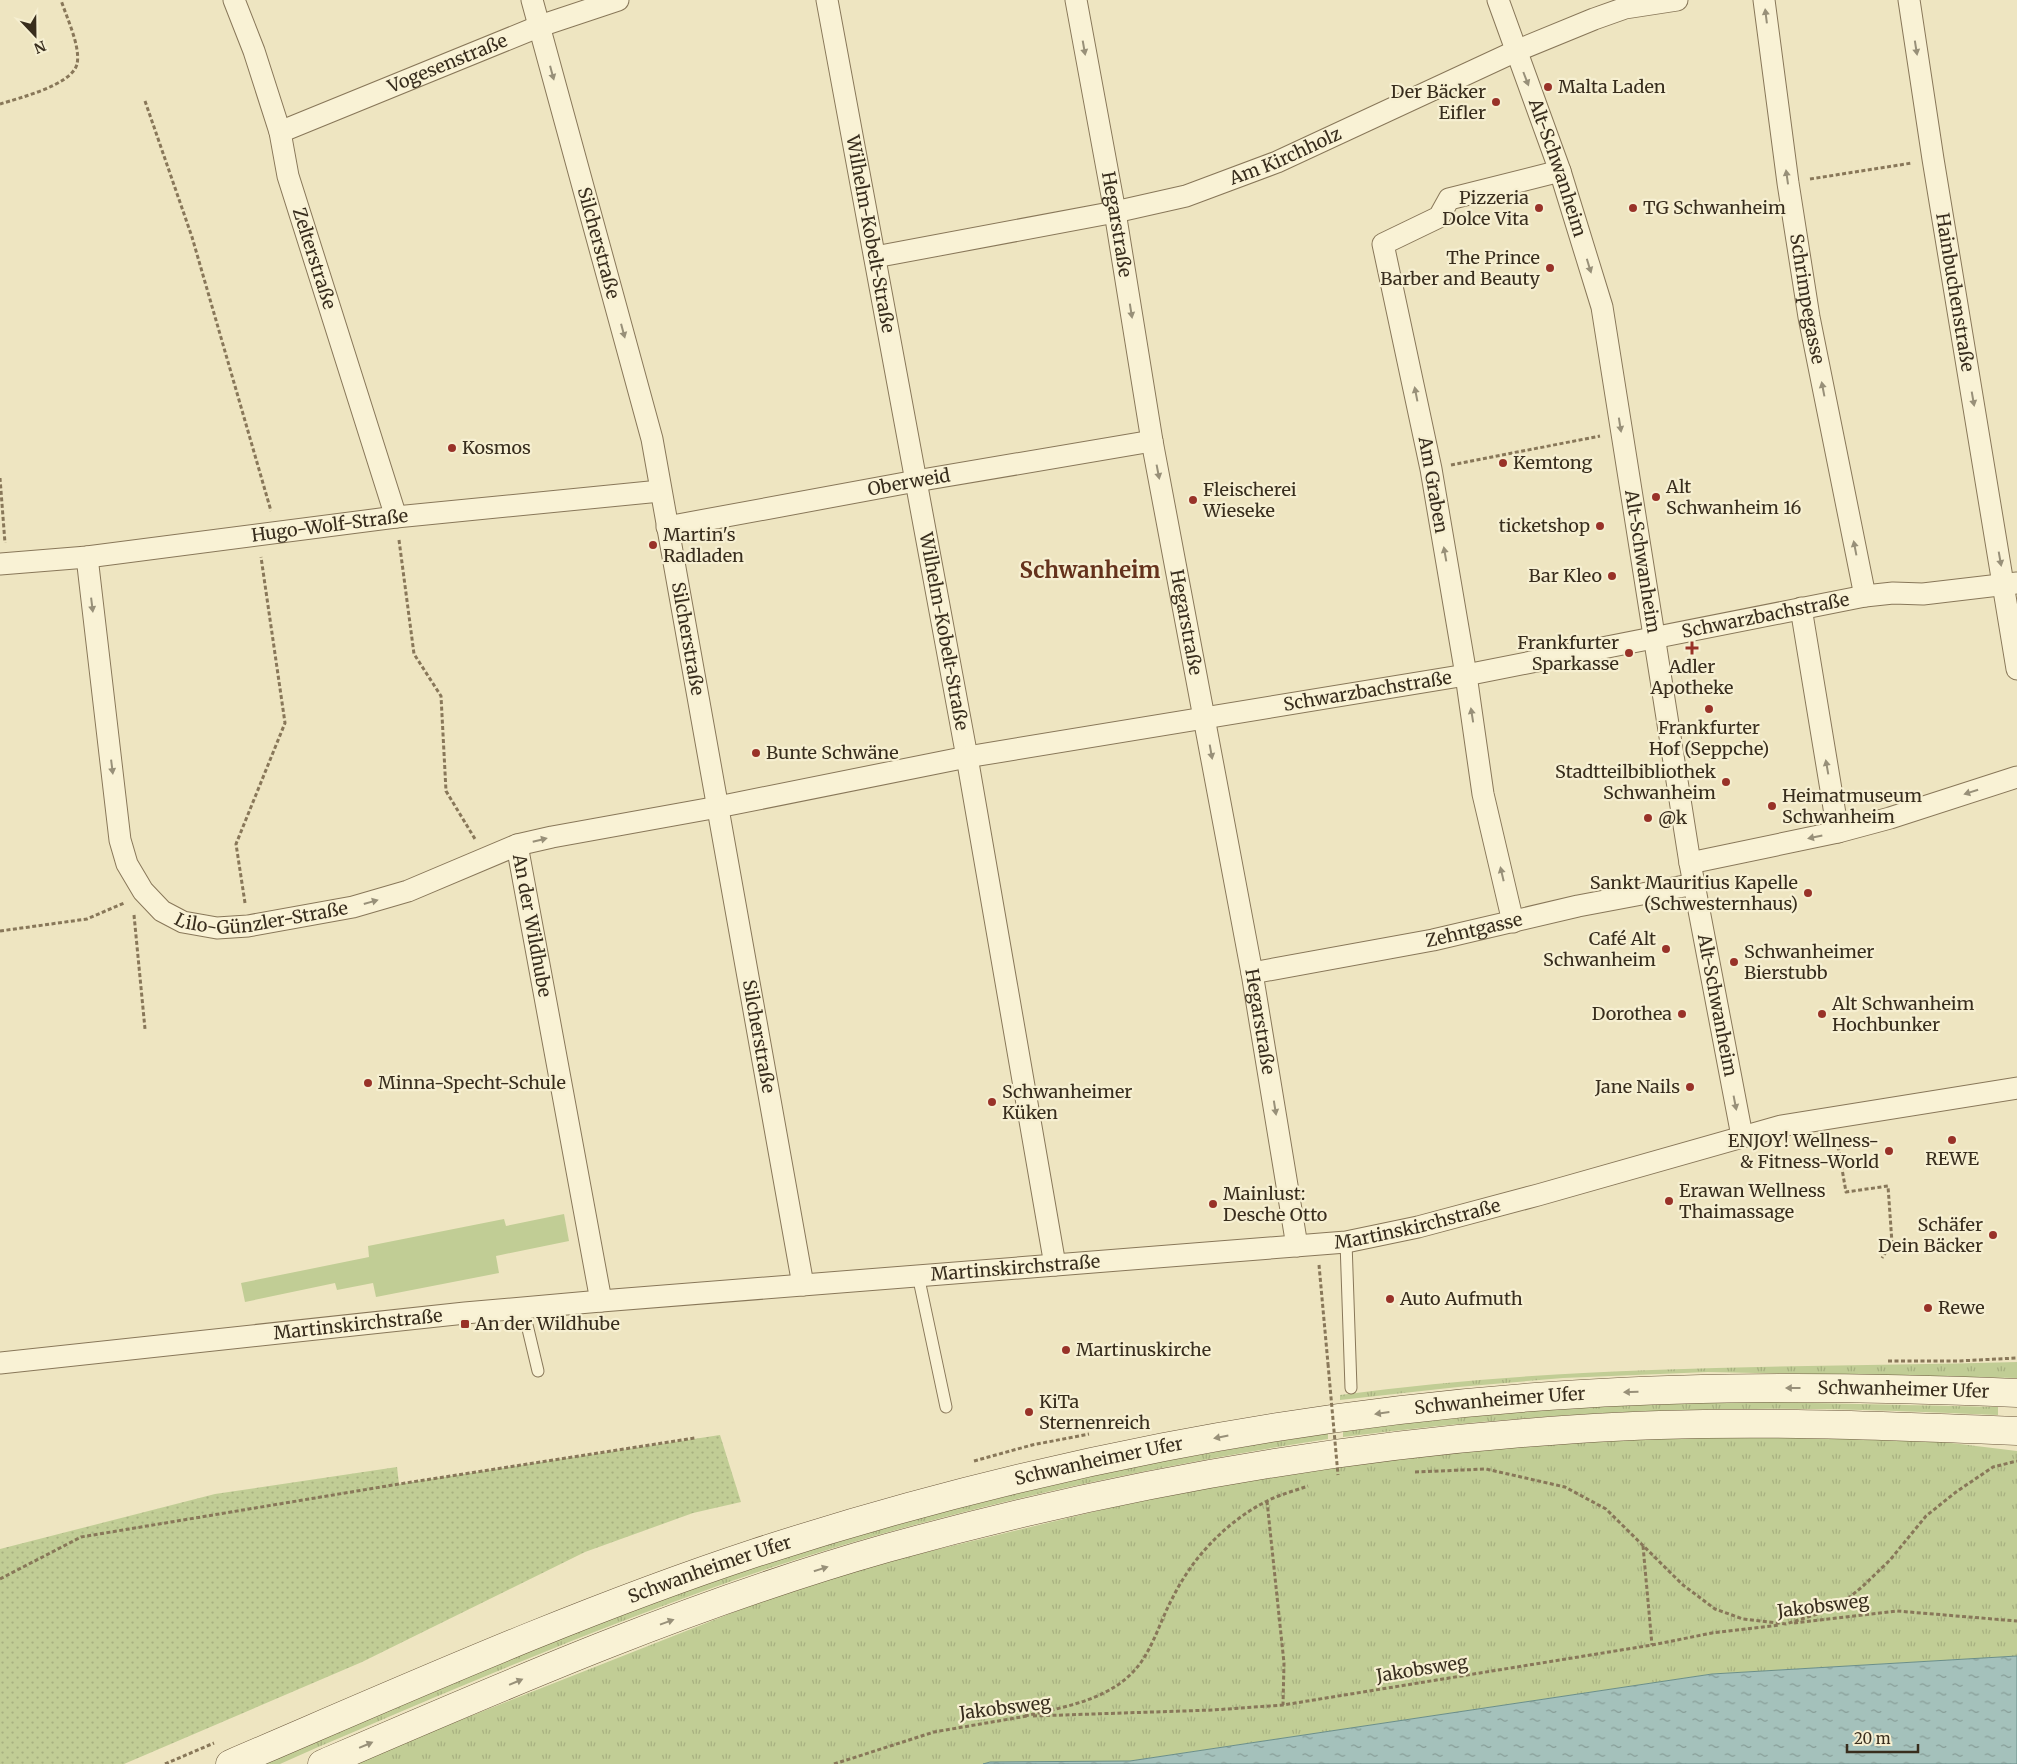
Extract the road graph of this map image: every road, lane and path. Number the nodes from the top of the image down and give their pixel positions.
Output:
1 (61, 0) edge
2 (234, 0) edge
3 (532, 0) edge
4 (618, 0) edge
5 (826, 0) edge
6 (1076, 0) edge
7 (1498, 0) edge
8 (1678, 0) edge
9 (1764, 0) edge
10 (1908, 0) edge
11 (540, 26) junction
12 (1516, 51) junction
13 (145, 101) dead end
14 (0, 104) edge
15 (280, 132) junction
16 (1933, 160) junction
17 (1560, 171) junction
18 (1788, 183) junction
19 (1115, 212) junction
20 (875, 257) junction
21 (1621, 432) junction
22 (1152, 441) junction
23 (1431, 469) junction
24 (0, 478) edge
25 (916, 481) junction
26 (660, 491) junction
27 (396, 517) junction
28 (667, 527) junction
29 (267, 534) junction
30 (86, 557) junction
31 (3, 564) edge
32 (2011, 584) edge
33 (1865, 596) junction
34 (1801, 608) junction
35 (1653, 636) junction
36 (2017, 669) edge
37 (1466, 675) junction
38 (1205, 719) junction
39 (966, 758) junction
40 (2017, 777) edge
41 (718, 807) junction
42 (1838, 832) junction
43 (517, 845) junction
44 (487, 858) junction
45 (1690, 863) junction
46 (1694, 884) junction
47 (136, 896) junction
48 (1513, 922) junction
49 (248, 926) junction
50 (0, 931) edge
51 (1252, 973) junction
52 (145, 1029) dead end
53 (2017, 1088) edge
54 (1833, 1117) junction
55 (1742, 1136) junction
56 (1346, 1242) junction
57 (1307, 1246) junction
58 (1882, 1258) dead end
59 (1055, 1265) junction
60 (918, 1275) junction
61 (804, 1285) junction
62 (601, 1301) junction
63 (523, 1308) junction
64 (0, 1363) edge
65 (538, 1371) dead end
66 (1351, 1388) dead end
67 (2017, 1393) edge
68 (946, 1407) dead end
69 (2017, 1431) edge
70 (695, 1438) dead end
71 (2017, 1461) edge
72 (1486, 1469) dead end
73 (1329, 1478) dead end
74 (1312, 1484) dead end
75 (1267, 1501) junction
76 (1643, 1546) junction
77 (0, 1579) edge
78 (2017, 1621) edge
79 (1786, 1624) junction
80 (1652, 1645) junction
81 (1283, 1705) junction
82 (1025, 1716) junction
83 (230, 1764) edge
84 (322, 1764) edge
85 (834, 1764) edge

1 - 14 path
2 - 15 street, Zelterstraße
3 - 11 street, Silcherstraße
4 - 11 street, Vogesenstraße
5 - 20 street, Wilhelm-Kobelt-Straße
6 -> 19 street, Hegarstraße
7 - 12 street, Alt-Schwanheim
8 - 12 street, Am Kirchholz
18 -> 9 street, Schrimpegasse
10 -> 16 street, Hainbuchenstraße
11 - 15 street, Vogesenstraße
11 -> 26 street, Silcherstraße
12 -> 17 street, Alt-Schwanheim
12 - 19 street, Am Kirchholz
13 - 29 path
15 - 27 street, Zelterstraße
16 - 18 path
16 -> 32 street, Hainbuchenstraße
17 -> 21 street, Alt-Schwanheim
23 -> 17 street, Am Graben
33 -> 18 street, Schrimpegasse
19 - 20 street, Am Kirchholz
19 -> 22 street, Hegarstraße
20 - 25 street, Wilhelm-Kobelt-Straße
21 - 23 path
21 - 35 street, Alt-Schwanheim
22 - 25 street, Oberweid
22 -> 38 street, Hegarstraße
37 -> 23 street, Am Graben
24 - 31 path
25 - 28 street, Oberweid
25 - 39 street, Wilhelm-Kobelt-Straße
26 - 27 street, Hugo-Wolf-Straße
26 - 28 street, Silcherstraße
27 - 29 street, Hugo-Wolf-Straße
27 - 44 path
28 - 41 street, Silcherstraße
29 - 30 street, Hugo-Wolf-Straße
29 - 49 path
30 - 31 street, Hugo-Wolf-Straße
30 -> 47 street, Lilo-Günzler-Straße
32 - 33 street, Schwarzbachstraße
32 - 36 street, Hainbuchenstraße
33 - 34 street, Schwarzbachstraße
34 - 35 street, Schwarzbachstraße
42 -> 34 street
35 - 37 street, Schwarzbachstraße
35 - 45 street, Alt-Schwanheim
37 - 38 street, Schwarzbachstraße
48 -> 37 street, Am Graben
38 - 39 street, Schwarzbachstraße
38 -> 51 street, Hegarstraße
39 - 41 street, Schwarzbachstraße
39 - 59 street, Wilhelm-Kobelt-Straße
40 -> 42 street
43 -> 41 street, Lilo-Günzler-Straße
41 - 61 street, Silcherstraße
42 -> 45 street
43 - 44 street, Lilo-Günzler-Straße
43 - 62 street, An der Wildhube
49 -> 44 street, Lilo-Günzler-Straße
45 - 46 street, Alt-Schwanheim
46 - 48 street, Zehntgasse
46 -> 55 street, Alt-Schwanheim
47 - 49 street, Lilo-Günzler-Straße
47 - 50 path
47 - 52 path
48 - 51 street, Zehntgasse
51 -> 57 street, Hegarstraße
53 - 54 street, Martinskirchstraße
54 - 55 street, Martinskirchstraße
54 - 58 path
55 - 56 street, Martinskirchstraße
56 - 57 street, Martinskirchstraße
56 - 66 lane
57 - 59 street, Martinskirchstraße
57 - 73 path, bridge
59 - 60 street, Martinskirchstraße
60 - 61 street, Martinskirchstraße
60 - 68 lane
61 - 62 street, Martinskirchstraße
62 - 63 street, Martinskirchstraße
63 - 64 street, Martinskirchstraße
63 - 65 lane
67 -> 83 main road, Schwanheimer Ufer
84 -> 69 main road, Schwanheimer Ufer
70 - 77 path
71 - 79 path
72 - 76 path
74 - 75 path
75 - 81 path
75 - 82 path
76 - 79 path
76 - 80 path
78 - 79 path, Jakobsweg
79 - 80 path, Jakobsweg
80 - 81 path, Jakobsweg
81 - 82 path, Jakobsweg
82 - 85 path, Jakobsweg

